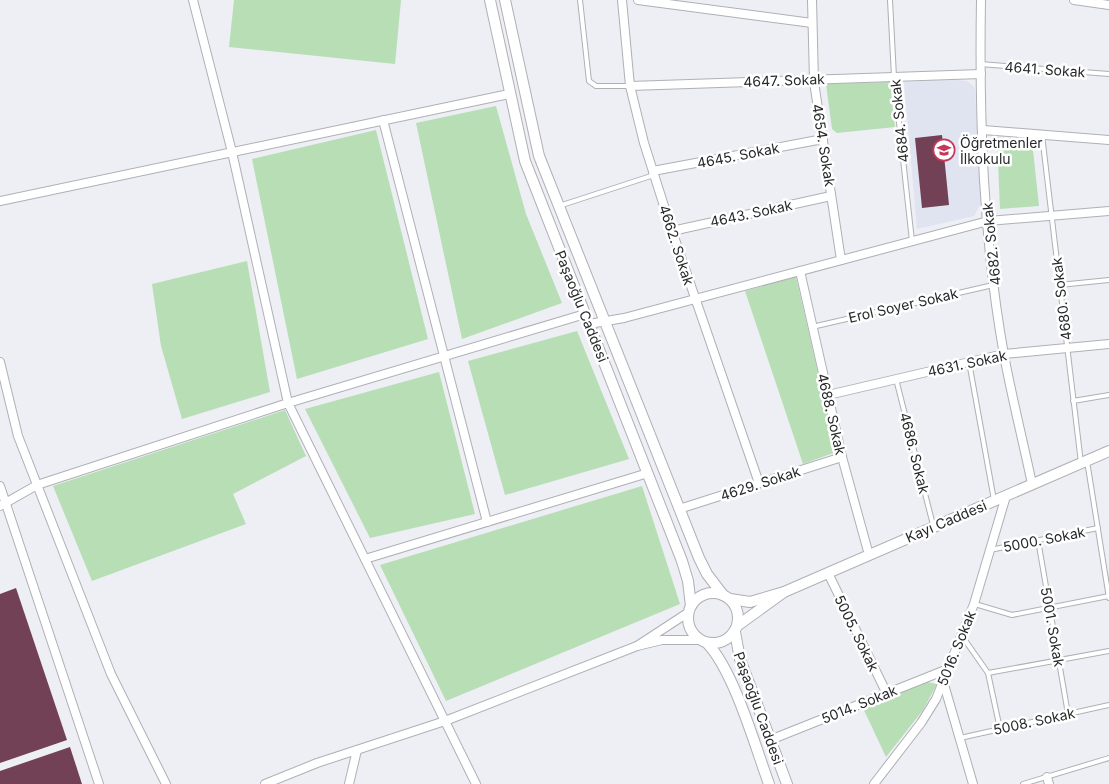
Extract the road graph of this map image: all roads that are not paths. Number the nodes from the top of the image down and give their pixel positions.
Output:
1 (193, 0) edge
2 (490, 0) edge
3 (505, 0) edge
4 (580, 0) edge
5 (622, 0) edge
6 (638, 0) edge
7 (812, 0) edge
8 (890, 0) edge
9 (982, 0) edge
10 (1074, 0) edge
11 (1109, 5) edge
12 (812, 23) junction
13 (980, 64) junction
14 (981, 74) junction
15 (1109, 74) edge
16 (894, 77) junction
17 (814, 79) junction
18 (630, 86) junction
19 (509, 94) junction
20 (383, 120) junction
21 (983, 130) junction
22 (1042, 135) junction
23 (823, 139) junction
24 (1109, 140) edge
25 (232, 152) junction
26 (654, 173) junction
27 (831, 196) junction
28 (0, 201) edge
29 (559, 206) junction
30 (1109, 212) edge
31 (1051, 216) junction
32 (988, 221) junction
33 (672, 231) junction
34 (912, 241) junction
35 (841, 260) junction
36 (800, 271) junction
37 (1109, 280) edge
38 (995, 284) junction
39 (1059, 285) junction
40 (695, 299) junction
41 (584, 314) junction
42 (605, 322) junction
43 (589, 324) junction
44 (812, 327) junction
45 (1109, 344) edge
46 (1067, 348) junction
47 (1004, 354) junction
48 (444, 357) junction
49 (0, 362) edge
50 (969, 362) junction
51 (896, 379) junction
52 (828, 395) junction
53 (1109, 395) edge
54 (1073, 401) junction
55 (288, 403) junction
56 (1109, 451) edge
57 (842, 457) junction
58 (1084, 462) junction
59 (648, 473) junction
60 (759, 484) junction
61 (1032, 484) junction
62 (37, 485) junction
63 (0, 486) edge
64 (1006, 496) junction
65 (994, 501) junction
66 (3, 505) edge
67 (679, 509) junction
68 (487, 522) junction
69 (934, 527) junction
70 (1098, 528) junction
71 (1038, 540) junction
72 (1109, 549) edge
73 (990, 550) junction
74 (1102, 551) junction
75 (869, 555) junction
76 (365, 559) junction
77 (828, 573) junction
78 (784, 592) junction
79 (726, 597) junction
80 (1109, 597) edge
81 (974, 604) junction
82 (1050, 608) junction
83 (690, 609) junction
84 (736, 629) junction
85 (962, 636) junction
86 (703, 641) junction
87 (637, 646) junction
88 (1109, 650) edge
89 (1059, 660) junction
90 (948, 669) junction
91 (988, 673) junction
92 (943, 681) junction
93 (887, 694) junction
94 (1109, 705) edge
95 (1068, 714) junction
96 (445, 721) junction
97 (1000, 729) junction
98 (960, 738) junction
99 (770, 740) junction
100 (357, 750) junction
101 (1109, 758) edge
102 (1048, 780) edge
103 (99, 784) edge
104 (166, 784) edge
105 (265, 784) edge
106 (349, 784) edge
107 (476, 784) edge
108 (769, 784) edge
109 (787, 784) edge
110 (874, 784) edge
111 (973, 784) edge
112 (1023, 784) edge

1 - 25 street
2 - 19 street, Paşaoğlu Caddesi
3 - 29 street, Paşaoğlu Caddesi
4 - 18 lane, 4647. Sokak
5 - 18 street, 4662. Sokak
6 - 12 street
7 - 12 street, 4654. Sokak
8 - 16 lane, 4684. Sokak
9 - 13 street, 4682. Sokak
10 - 11 street
12 - 17 street, 4654. Sokak
13 - 14 street, 4682. Sokak
13 - 15 lane, 4641. Sokak
14 - 16 street, 4647. Sokak
14 - 21 street, 4682. Sokak
16 - 17 street, 4647. Sokak
16 - 34 lane, 4684. Sokak
17 - 18 street, 4647. Sokak
17 - 23 street, 4654. Sokak
18 - 26 street, 4662. Sokak
19 - 20 street
19 - 41 street, Paşaoğlu Caddesi
20 - 25 street
20 - 48 street
21 - 22 street
21 - 32 street, 4682. Sokak
22 - 24 street
22 - 31 lane, 4680. Sokak
23 - 26 street, 4645. Sokak
23 - 27 street, 4654. Sokak
25 - 28 street
25 - 55 street
26 - 29 lane, 4645. Sokak
26 - 33 street, 4662. Sokak
27 - 33 street, 4643. Sokak
27 - 35 street, 4654. Sokak
29 - 42 street, Paşaoğlu Caddesi
30 - 31 street
31 - 32 street
31 - 39 lane, 4680. Sokak
32 - 34 street
32 - 38 street, 4682. Sokak
33 - 40 street, 4662. Sokak
34 - 35 street
35 - 36 street
36 - 40 street
36 - 44 street, 4688. Sokak
37 - 39 lane
38 - 44 lane, Erol Soyer Sokak
38 - 47 street, 4682. Sokak
39 - 46 lane, 4680. Sokak
40 - 42 street
40 - 60 street, 4662. Sokak
41 - 43 street, Paşaoğlu Caddesi
41 - 48 street
42 - 43 street
42 - 67 street, Paşaoğlu Caddesi
43 - 59 street, Paşaoğlu Caddesi
44 - 52 street, 4688. Sokak
45 - 46 street, 4631. Sokak
46 - 47 street, 4631. Sokak
46 - 54 lane, 4680. Sokak
47 - 50 street, 4631. Sokak
47 - 61 street, 4682. Sokak
48 - 55 street
48 - 68 street
49 - 62 street
50 - 51 street, 4631. Sokak
50 - 65 lane
51 - 52 street, 4631. Sokak
51 - 69 lane, 4686. Sokak
52 - 57 street, 4688. Sokak
53 - 54 lane
54 - 58 lane, 4680. Sokak
55 - 62 street
55 - 76 street
56 - 58 street, Kayı Caddesi
57 - 60 street, 4629. Sokak
57 - 75 street, 4688. Sokak
58 - 61 street, Kayı Caddesi
58 - 70 lane, 4680. Sokak
59 - 68 street
59 - 83 street, Paşaoğlu Caddesi
60 - 67 street, 4629. Sokak
61 - 64 street, Kayı Caddesi
62 - 66 street
62 - 104 street
63 - 66 street
64 - 65 street, Kayı Caddesi
64 - 73 street, 5016. Sokak
65 - 69 street, Kayı Caddesi
66 - 103 street
67 - 79 street, Paşaoğlu Caddesi
68 - 76 street
69 - 75 street, Kayı Caddesi
70 - 71 lane, 5000. Sokak
70 - 74 lane, 4680. Sokak
71 - 73 lane, 5000. Sokak
71 - 82 lane, 5001. Sokak
72 - 74 lane, 5000. Sokak
73 - 81 street, 5016. Sokak
74 - 80 lane, 4680. Sokak
75 - 77 street, Kayı Caddesi
76 - 96 street
77 - 78 street, Kayı Caddesi
77 - 93 street, 5005. Sokak
78 - 79 street, Kayı Caddesi
78 - 84 street, Kayı Caddesi
79 - 83 street
79 - 84 street
80 - 82 lane
81 - 82 lane
81 - 85 street, 5016. Sokak
82 - 89 lane, 5001. Sokak
83 - 86 street
83 - 87 street
84 - 86 street
84 - 99 street, Paşaoğlu Caddesi
85 - 90 street, 5016. Sokak
85 - 91 lane
86 - 87 street
86 - 108 street, Paşaoğlu Caddesi
87 - 96 street
88 - 89 lane
89 - 91 lane
89 - 95 lane, 5001. Sokak
90 - 92 street, 5016. Sokak
90 - 93 street, 5014. Sokak
91 - 97 lane
92 - 98 street
92 - 110 street, 5016. Sokak
93 - 99 street, 5014. Sokak
94 - 95 lane, 5008. Sokak
95 - 97 lane, 5008. Sokak
96 - 100 street
96 - 107 street
97 - 98 lane, 5008. Sokak
98 - 111 street
99 - 109 street, Paşaoğlu Caddesi
100 - 105 street
100 - 106 street
101 - 102 lane
102 - 112 lane

